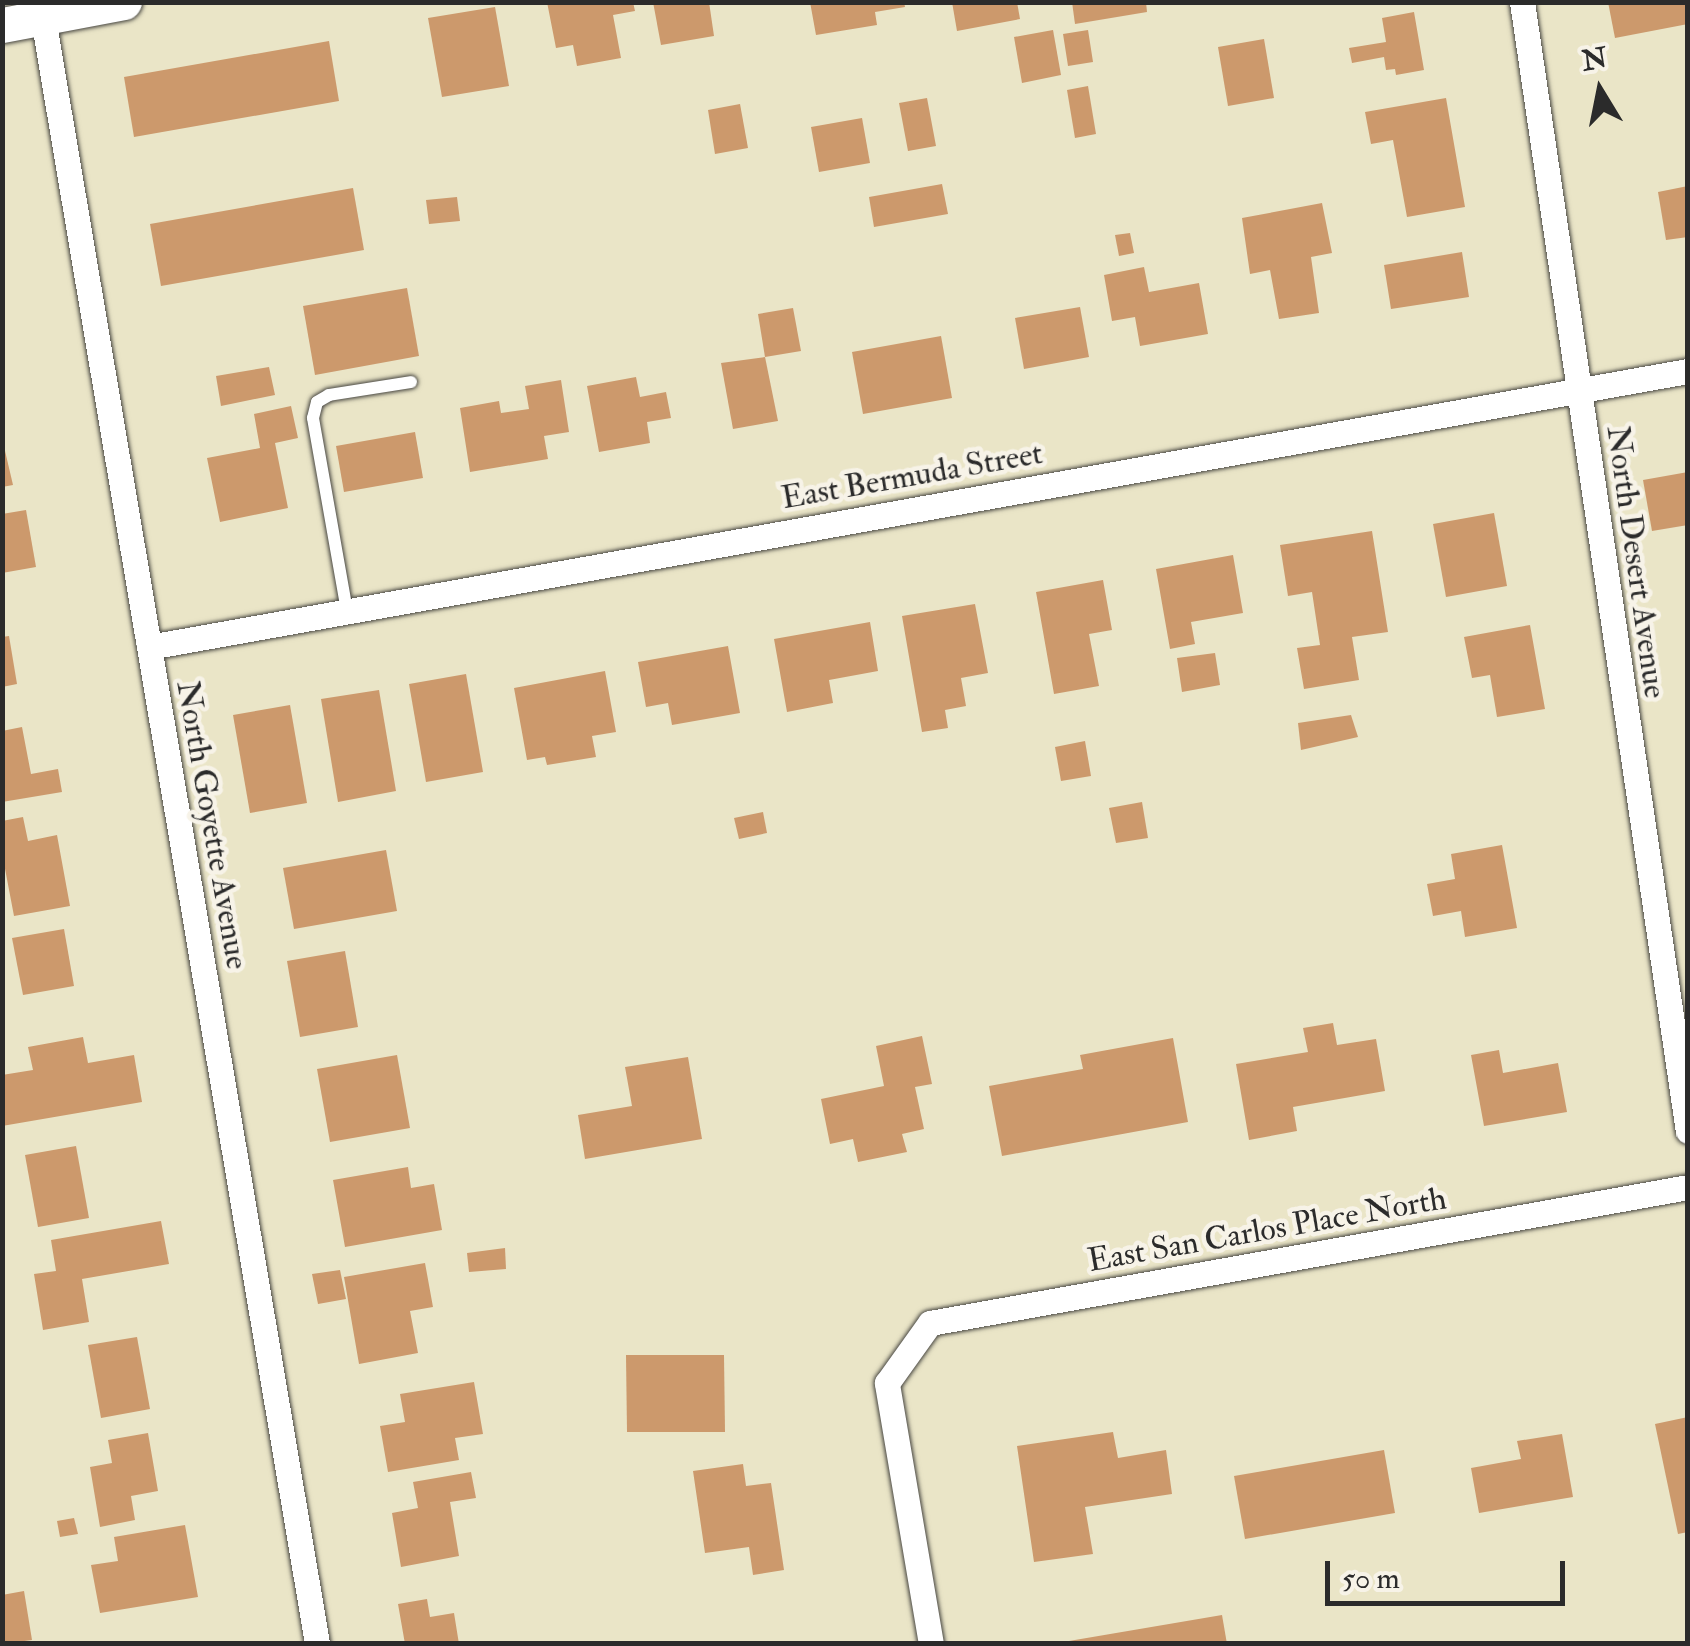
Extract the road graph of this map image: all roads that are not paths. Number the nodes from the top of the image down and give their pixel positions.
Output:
1 (124, 2) edge
2 (1522, 2) edge
3 (43, 18) junction
4 (2, 24) edge
5 (1688, 370) edge
6 (411, 382) dead end
7 (1577, 390) junction
8 (347, 611) junction
9 (149, 647) junction
10 (1688, 1131) edge
11 (1688, 1187) edge
12 (317, 1644) edge
13 (932, 1644) edge

1 - 3 street
2 - 7 street, North Desert Avenue
3 - 4 street
3 - 9 street, North Goyette Avenue
5 - 7 street, East Bermuda Street
6 - 8 lane
7 - 8 street, East Bermuda Street
7 - 10 street, North Desert Avenue
8 - 9 street, East Bermuda Street
9 - 12 street, North Goyette Avenue
11 - 13 street, East San Carlos Place North

